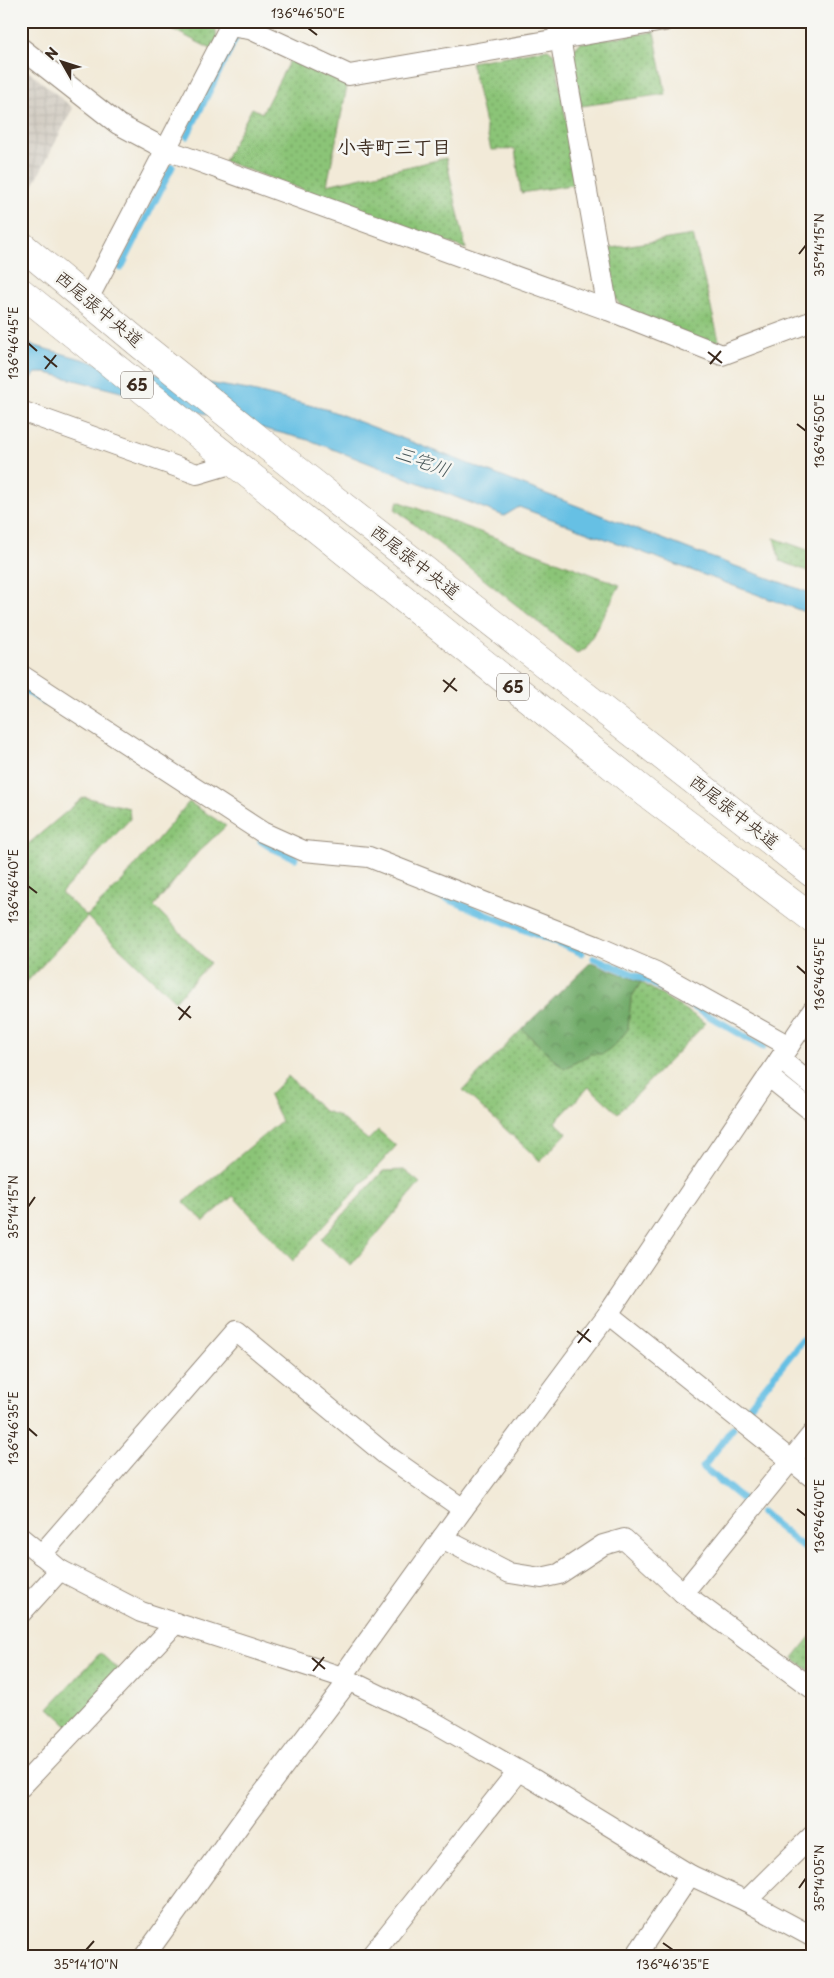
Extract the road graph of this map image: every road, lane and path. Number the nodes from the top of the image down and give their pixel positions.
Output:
1 (664, 21) edge
2 (229, 24) edge
3 (558, 31) edge
4 (21, 48) edge
5 (166, 150) junction
6 (21, 245) edge
7 (21, 292) edge
8 (88, 299) junction
9 (608, 310) junction
10 (813, 321) edge
11 (21, 411) edge
12 (226, 456) junction
13 (21, 675) edge
14 (813, 874) edge
15 (813, 920) edge
16 (813, 1010) edge
17 (784, 1053) junction
18 (768, 1076) junction
19 (813, 1086) edge
20 (813, 1112) edge
21 (608, 1314) junction
22 (813, 1433) edge
23 (791, 1460) junction
24 (813, 1478) edge
25 (463, 1509) junction
26 (21, 1538) edge
27 (442, 1538) junction
28 (41, 1555) junction
29 (60, 1570) junction
30 (683, 1593) junction
31 (21, 1613) edge
32 (176, 1623) junction
33 (346, 1679) junction
34 (813, 1689) edge
35 (518, 1771) junction
36 (21, 1787) edge
37 (813, 1835) edge
38 (690, 1875) junction
39 (746, 1901) junction
40 (813, 1937) edge
41 (144, 1957) edge
42 (370, 1957) edge
43 (635, 1957) edge

1 - 3 street
2 - 3 street
2 - 5 street
3 - 9 street
4 - 5 street
5 - 8 street
5 - 9 street
6 - 8 main road, 西尾張中央道 / 65
7 - 12 main road, 西尾張中央道 / 65
8 - 14 main road, 西尾張中央道 / 65
9 - 10 street
11 - 12 street
12 - 15 main road, 西尾張中央道 / 65
13 - 17 street
16 - 17 street
17 - 18 street
17 - 19 street
18 - 20 street
18 - 21 street
21 - 23 street
21 - 25 street
22 - 23 street
23 - 24 street
23 - 30 street
25 - 27 street
25 - 28 street
26 - 28 street
27 - 30 street
27 - 33 street
28 - 29 street
29 - 31 street
29 - 32 street
30 - 34 street
32 - 33 street
32 - 36 street
33 - 35 street
33 - 41 street
35 - 38 street
35 - 42 street
37 - 39 street
38 - 39 street
38 - 43 street
39 - 40 street

